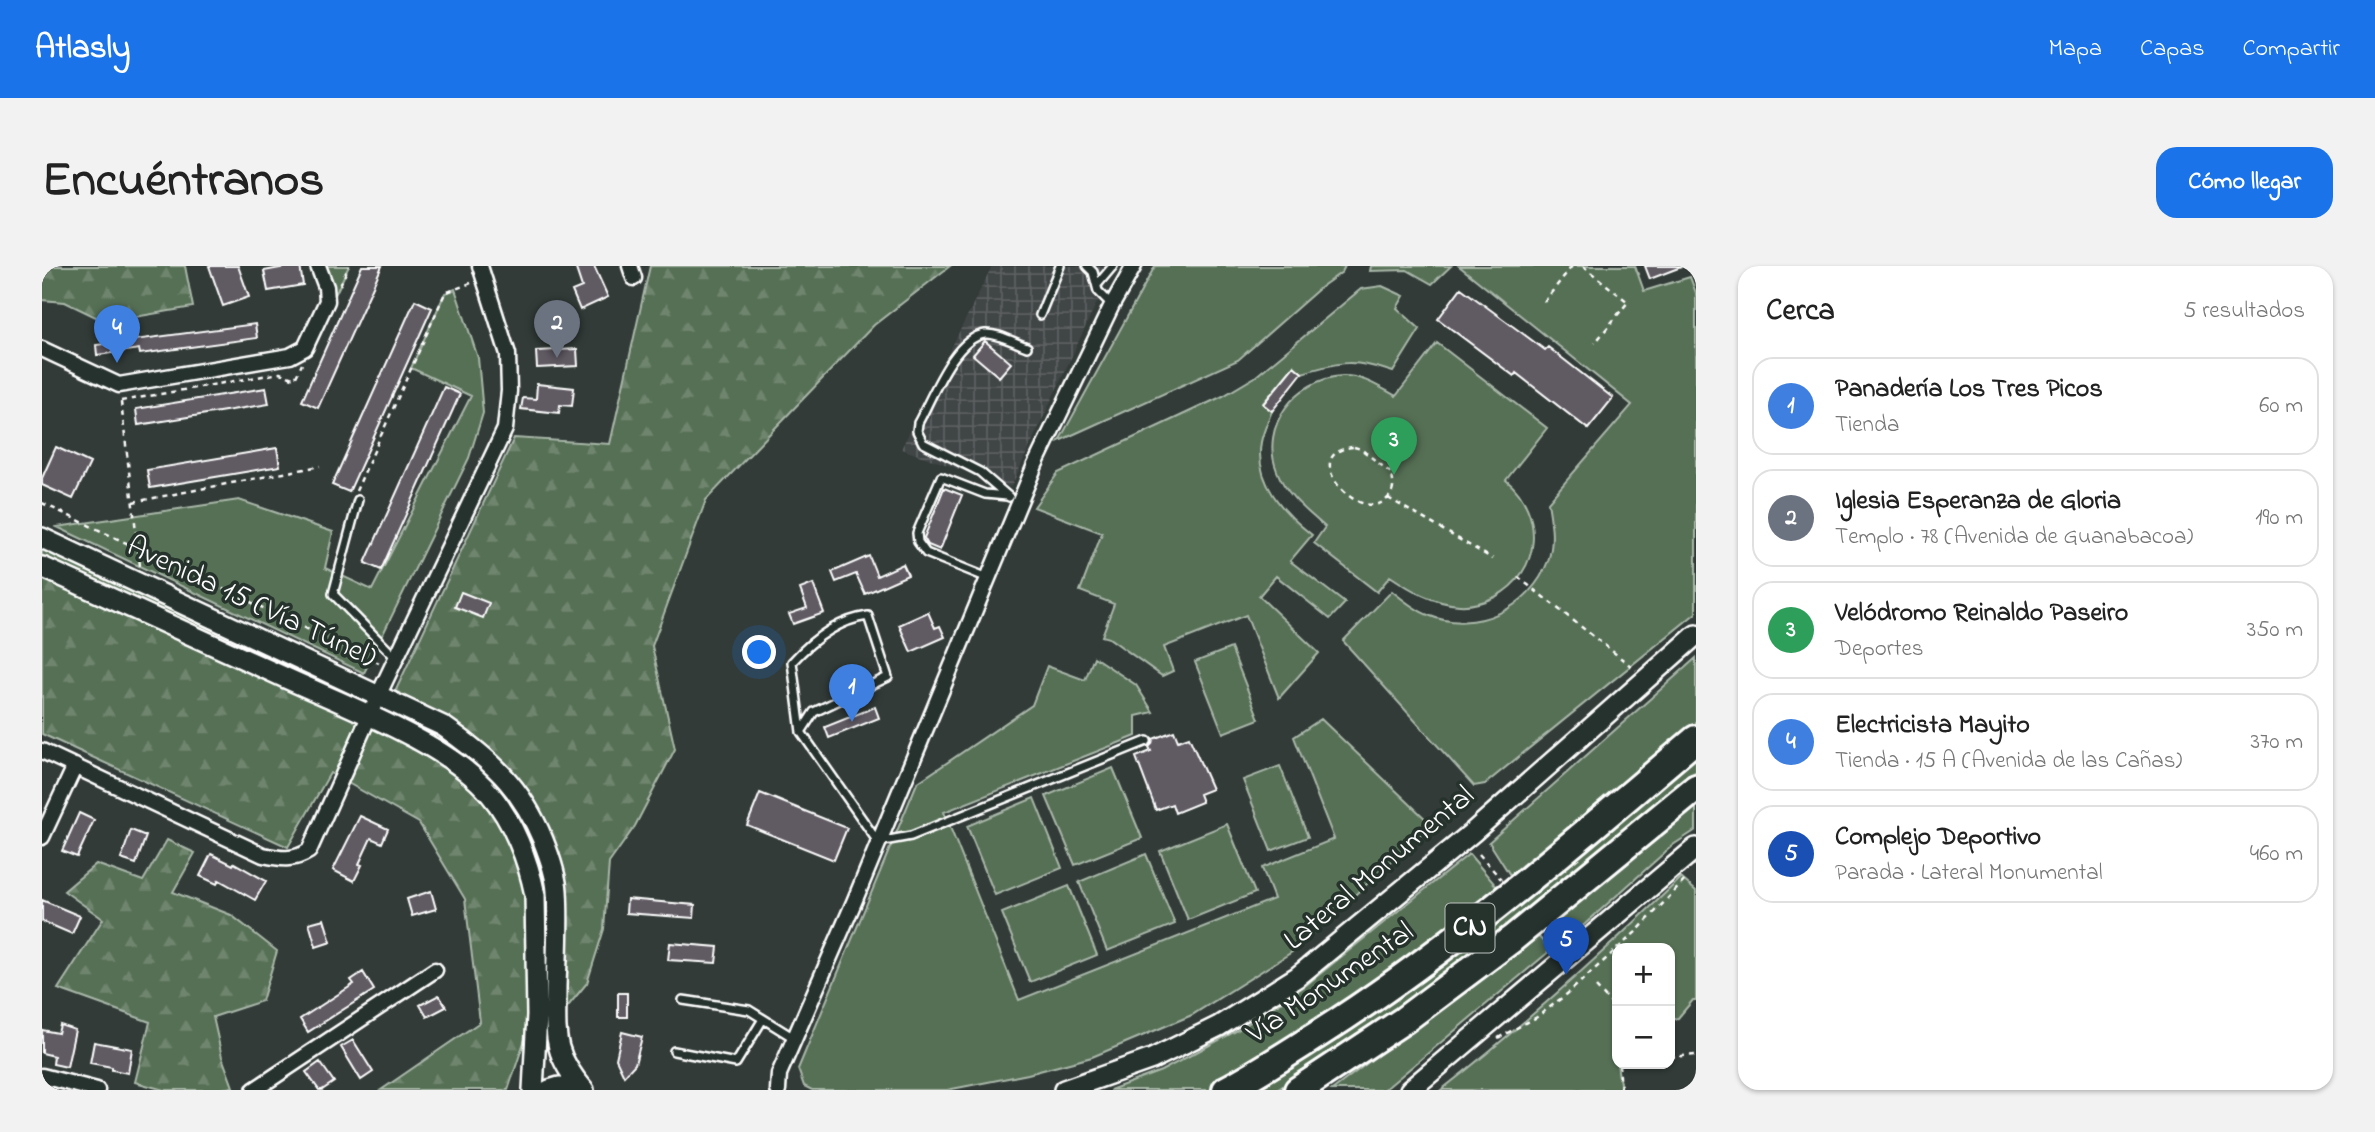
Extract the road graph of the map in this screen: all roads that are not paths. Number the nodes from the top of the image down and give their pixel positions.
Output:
1 (318, 266) edge
2 (1060, 266) edge
3 (1087, 266) edge
4 (1113, 266) edge
5 (1134, 266) edge
6 (482, 272) edge
7 (1097, 285) junction
8 (1112, 305) junction
9 (1040, 315) dead end
10 (1027, 347) dead end
11 (42, 349) edge
12 (356, 497) road end
13 (1015, 498) junction
14 (42, 538) edge
15 (42, 567) edge
16 (988, 578) junction
17 (1696, 635) edge
18 (394, 663) junction
19 (379, 694) junction
20 (369, 716) junction
21 (801, 732) junction
22 (1696, 739) edge
23 (1147, 741) dead end
24 (42, 751) edge
25 (75, 766) junction
26 (1696, 788) edge
27 (42, 837) edge
28 (878, 842) junction
29 (1695, 849) edge
30 (435, 970) dead end
31 (683, 999) dead end
32 (763, 1019) junction
33 (794, 1038) junction
34 (674, 1051) dead end
35 (42, 1076) edge
36 (97, 1090) edge
37 (254, 1090) edge
38 (533, 1090) edge
39 (549, 1090) edge
40 (582, 1090) edge
41 (778, 1090) edge
42 (1064, 1090) edge
43 (1226, 1090) edge
44 (1298, 1090) edge
45 (1410, 1090) edge

1 - 11 street
2 - 9 lane
3 - 7 lane
4 - 7 lane
5 - 8 street
6 - 18 street
7 - 8 lane
8 - 13 street
10 - 13 lane
12 - 18 lane
13 - 16 street
13 - 16 lane
14 - 19 main road, Avenida 15 (Vía Túnel)
15 - 20 main road, Avenida 15 (Vía Túnel)
16 - 28 street
17 - 42 main road, Lateral Monumental
18 - 19 street
19 - 20 street
19 - 40 main road, Avenida 15 (Vía Túnel)
20 - 25 street
20 - 38 main road, Avenida 15 (Vía Túnel)
21 - 21 lane
21 - 28 lane
22 - 43 highway, Vía Monumental / CN
23 - 28 lane
24 - 25 street
25 - 27 street
26 - 44 highway, CN
28 - 33 street
29 - 45 main road
30 - 37 street
31 - 32 lane
32 - 33 lane
32 - 34 lane
33 - 41 street
35 - 36 street
39 - 40 main road

